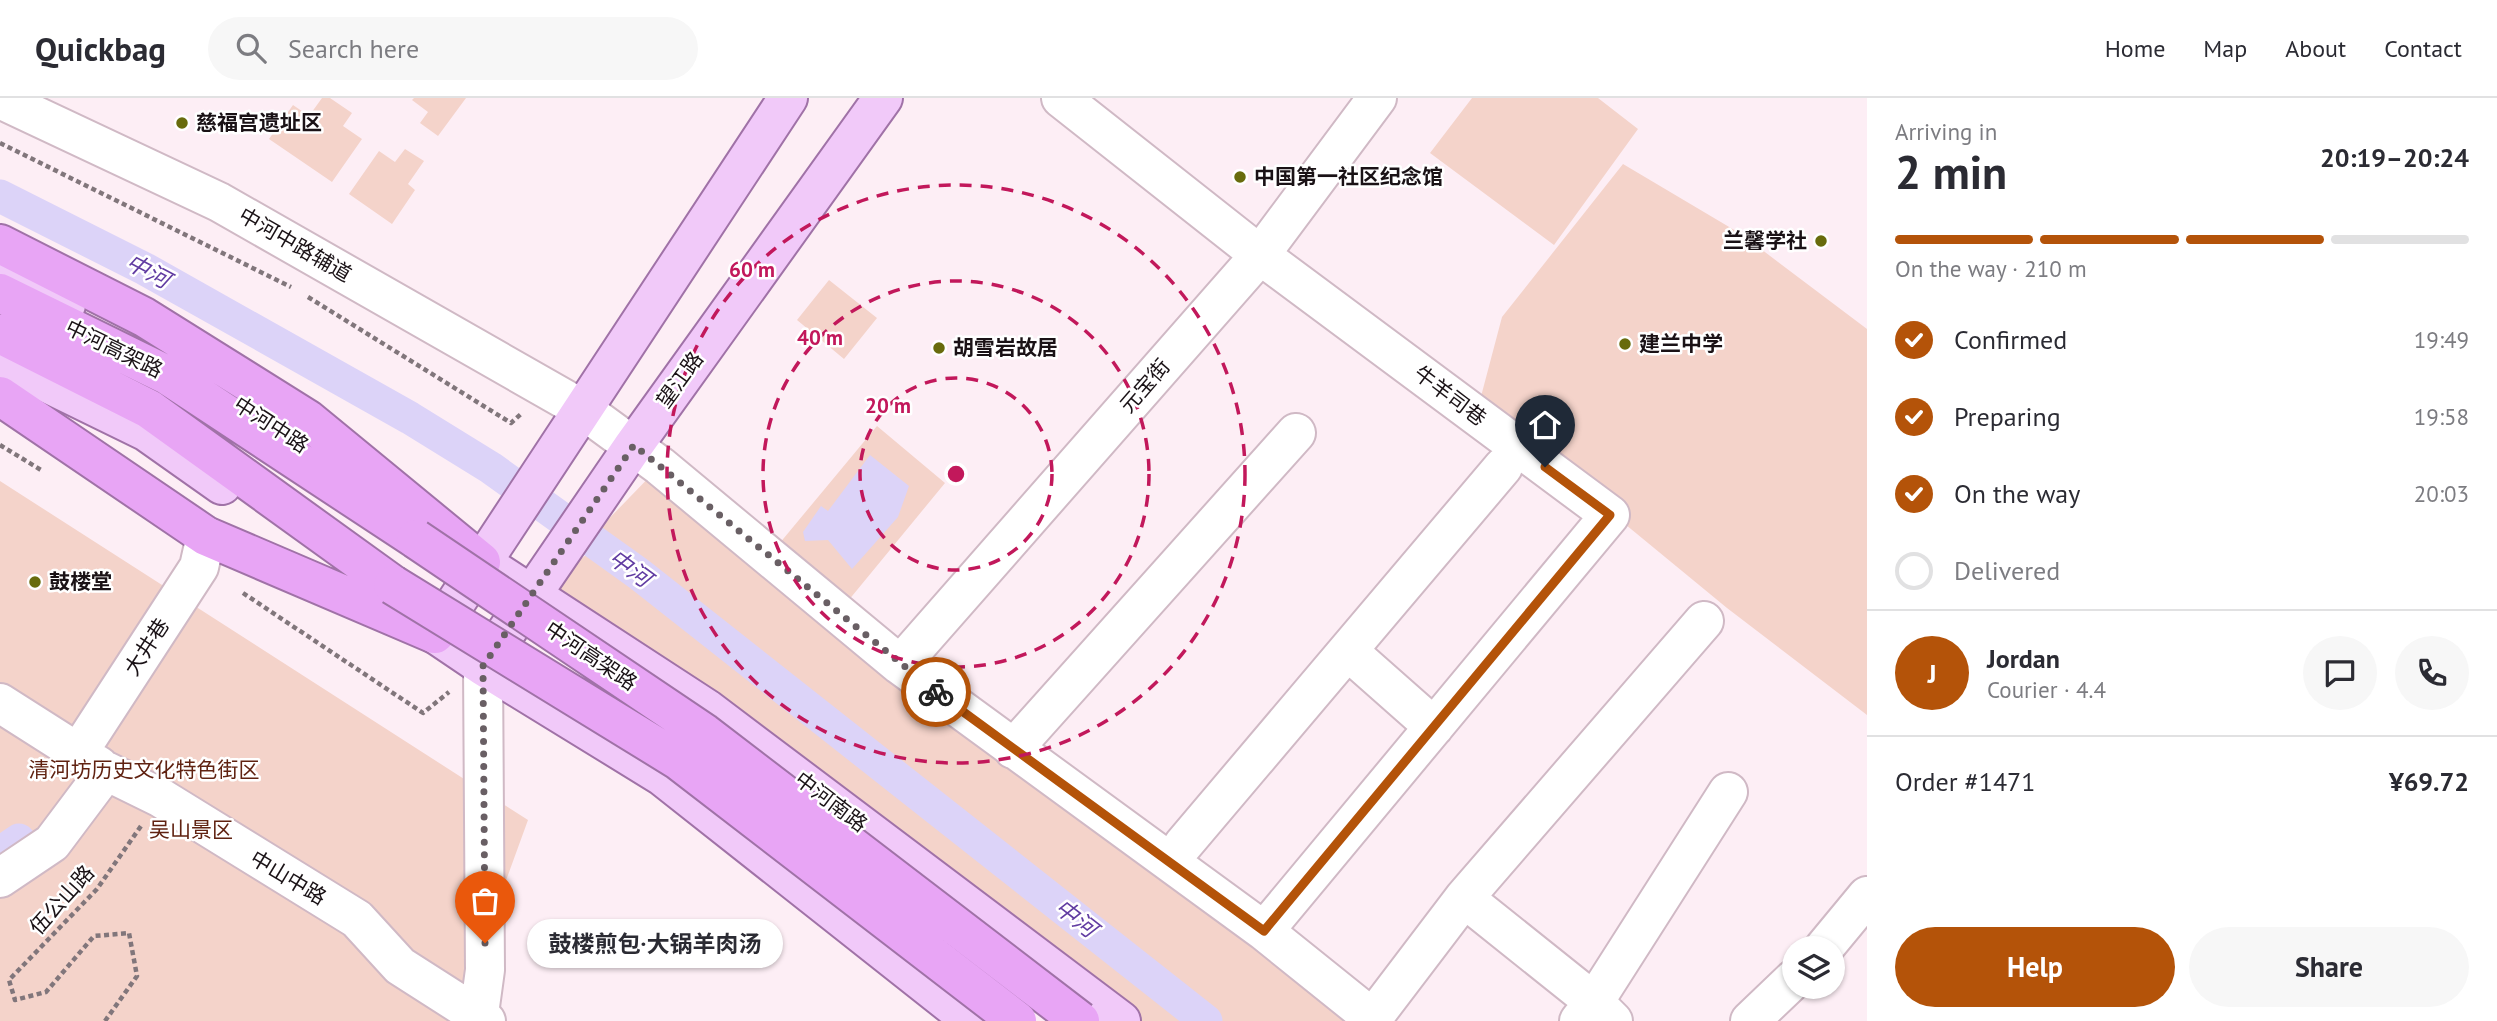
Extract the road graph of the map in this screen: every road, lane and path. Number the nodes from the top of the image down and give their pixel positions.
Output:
1 (788, 98) edge
2 (883, 98) edge
3 (1061, 98) edge
4 (1377, 98) edge
5 (0, 99) edge
6 (0, 143) edge
7 (0, 244) edge
8 (1260, 255) junction
9 (0, 271) edge
10 (296, 289) dead end
11 (0, 293) edge
12 (307, 296) dead end
13 (0, 334) edge
14 (0, 360) edge
15 (549, 390) junction
16 (0, 396) edge
17 (582, 410) junction
18 (1296, 433) dead end
19 (634, 445) junction
20 (1503, 467) dead end
21 (206, 536) junction
22 (481, 562) junction
23 (533, 594) junction
24 (1704, 621) dead end
25 (435, 634) junction
26 (1348, 651) junction
27 (900, 665) junction
28 (483, 666) junction
29 (0, 704) edge
30 (1434, 727) junction
31 (1013, 749) junction
32 (92, 762) junction
33 (1728, 792) dead end
34 (161, 798) junction
35 (1183, 845) dead end
36 (0, 878) edge
37 (1867, 896) edge
38 (1464, 898) junction
39 (1264, 931) junction
40 (1834, 936) edge
41 (1782, 990) edge
42 (1595, 1015) edge
43 (106, 1019) edge
44 (481, 1020) edge
45 (1374, 1020) edge
46 (972, 1021) edge
47 (1017, 1021) edge
48 (1080, 1021) edge
49 (1121, 1021) edge
50 (1750, 1021) edge

1 - 17 main road
2 - 19 main road, 望江路
3 - 8 street, 牛羊司巷
4 - 8 street, 元宝街
5 - 15 street, 中河中路辅道
6 - 10 path
7 - 22 highway
8 - 27 street, 元宝街
8 - 30 street, 牛羊司巷
9 - 22 main road, 中河中路
11 - 48 highway, 中河高架路, bridge
12 - 15 path
13 - 47 highway, 中河高架路, bridge
14 - 25 main road
15 - 17 street, 中河中路辅道
16 - 21 highway
17 - 19 street, 中河中路辅道
17 - 22 main road
18 - 31 street
19 - 23 main road, 望江路
19 - 27 street, 中河中路辅道
20 - 26 street
21 - 25 highway
21 - 32 street, 大井巷
22 - 23 main road, 中河中路
22 - 25 main road
23 - 28 main road, 望江路
23 - 49 main road, 中河南路
24 - 38 street
25 - 28 main road
26 - 30 street
26 - 35 street
27 - 31 street, 中河中路辅道
28 - 44 street
28 - 46 main road
29 - 32 street, 中山中路
30 - 39 street, 牛羊司巷
31 - 39 street, 中河中路辅道
32 - 34 street, 中山中路
32 - 36 street
33 - 42 street
34 - 43 path, 伍公山路
34 - 44 street, 中山中路
37 - 40 street
38 - 42 street
38 - 45 street
39 - 45 street, 中河中路辅道
41 - 50 street

